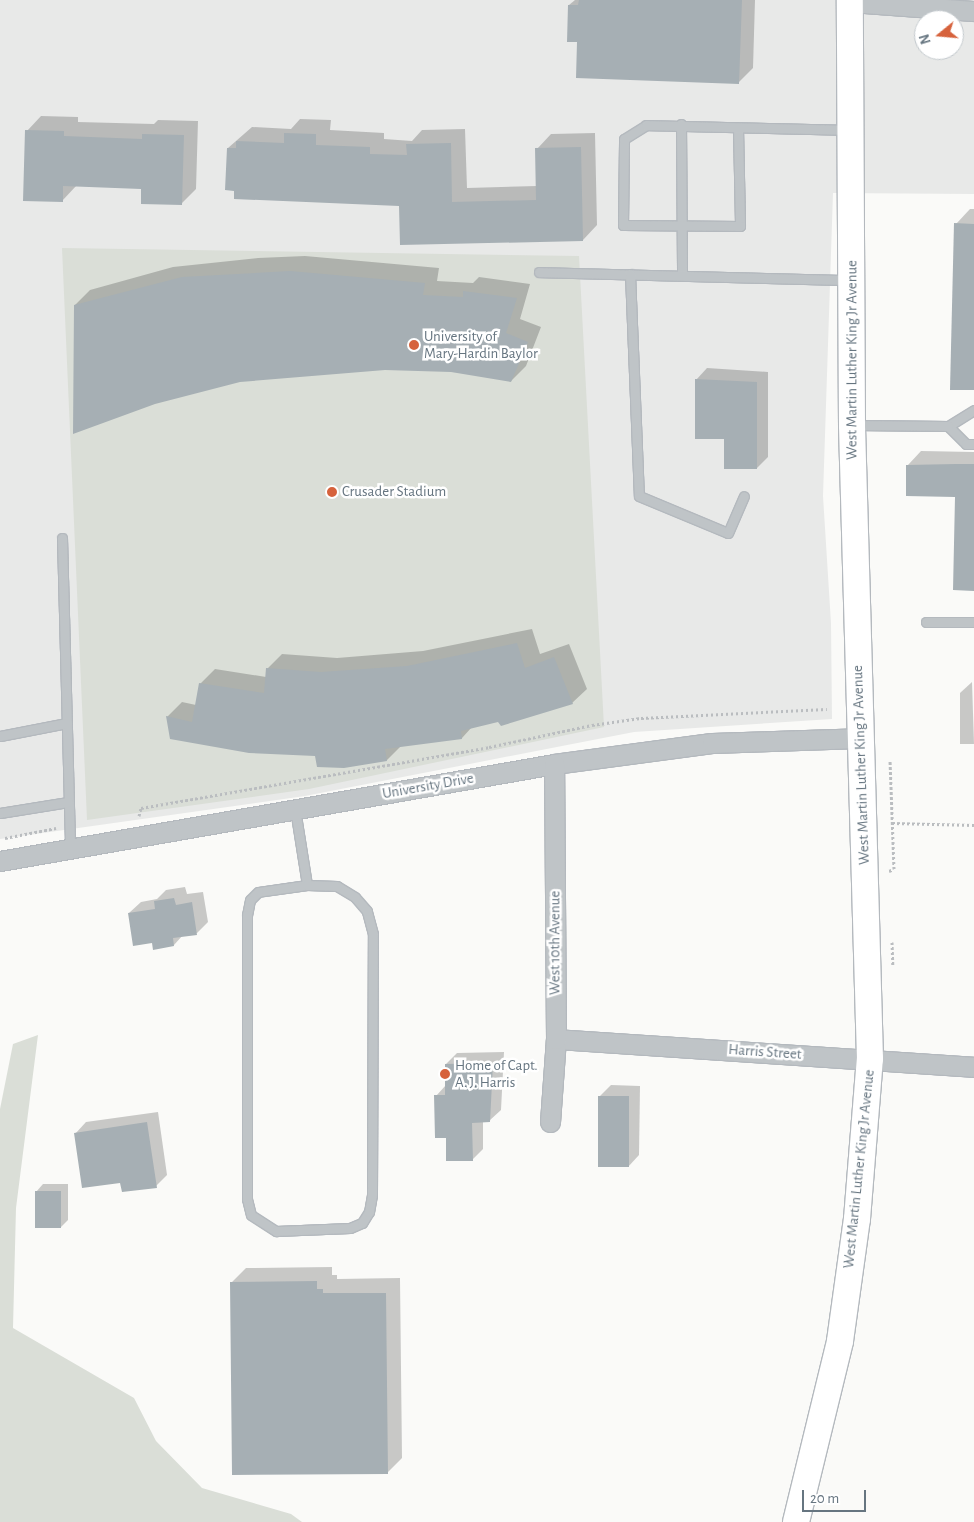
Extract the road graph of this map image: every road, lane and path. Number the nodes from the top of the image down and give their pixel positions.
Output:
1 (850, 1) edge
2 (974, 11) edge
3 (681, 124) junction
4 (738, 128) junction
5 (851, 130) junction
6 (682, 226) junction
7 (538, 272) dead end
8 (630, 274) junction
9 (682, 275) junction
10 (851, 280) junction
11 (974, 410) edge
12 (852, 425) junction
13 (948, 426) junction
14 (974, 444) edge
15 (744, 496) dead end
16 (62, 538) dead end
17 (926, 622) dead end
18 (974, 622) edge
19 (827, 709) dead end
20 (67, 723) junction
21 (0, 736) edge
22 (859, 738) junction
23 (890, 761) dead end
24 (554, 764) junction
25 (68, 802) junction
26 (295, 809) junction
27 (0, 813) edge
28 (131, 817) dead end
29 (892, 824) junction
30 (974, 825) edge
31 (69, 826) junction
32 (0, 839) edge
33 (70, 849) junction
34 (0, 861) edge
35 (889, 879) dead end
36 (307, 884) junction
37 (892, 937) dead end
38 (893, 975) dead end
39 (556, 1039) junction
40 (870, 1059) junction
41 (974, 1066) edge
42 (550, 1122) dead end
43 (796, 1522) edge

1 - 2 street
1 - 5 street, West Martin Luther King Jr Avenue
3 - 4 lane
3 - 6 lane
3 - 6 lane
4 - 5 lane
4 - 6 lane
5 - 10 street, West Martin Luther King Jr Avenue
6 - 9 lane
7 - 8 lane
8 - 9 lane
8 - 15 lane
9 - 10 lane
10 - 12 street, West Martin Luther King Jr Avenue
11 - 13 lane
12 - 13 lane
12 - 22 street, West Martin Luther King Jr Avenue
13 - 14 lane
16 - 20 lane
17 - 18 lane
19 - 28 path
20 - 21 lane
20 - 25 lane
22 - 24 street, University Drive
22 - 40 street, West Martin Luther King Jr Avenue
23 - 29 path
24 - 26 street, University Drive
24 - 39 street, West 10th Avenue
25 - 27 lane
25 - 31 lane
26 - 33 street, University Drive
26 - 36 lane
29 - 30 path
29 - 35 path
31 - 32 path
31 - 33 lane
33 - 34 street, University Drive
36 - 36 lane
37 - 38 path
39 - 40 street, Harris Street
39 - 42 street, West 10th Avenue
40 - 41 street, Harris Street
40 - 43 street, West Martin Luther King Jr Avenue

